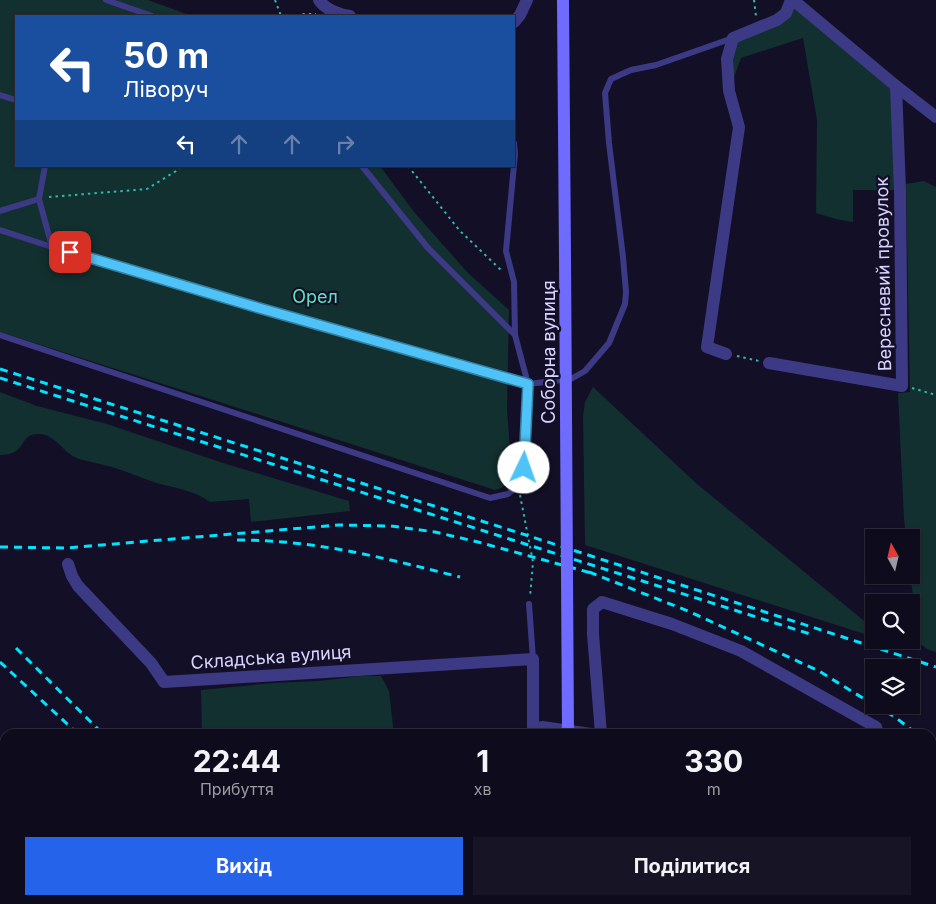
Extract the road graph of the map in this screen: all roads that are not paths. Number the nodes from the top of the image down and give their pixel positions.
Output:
1 (106, 0) edge
2 (318, 0) edge
3 (527, 0) edge
4 (562, 0) edge
5 (792, 0) edge
6 (149, 15) edge
7 (344, 15) edge
8 (515, 21) edge
9 (733, 38) junction
10 (896, 86) junction
11 (0, 95) edge
12 (15, 100) edge
13 (936, 117) edge
14 (45, 167) edge
15 (363, 167) edge
16 (514, 167) edge
17 (39, 198) junction
18 (0, 211) edge
19 (0, 230) edge
20 (52, 247) junction
21 (0, 335) edge
22 (515, 335) junction
23 (726, 354) road end
24 (769, 363) road end
25 (528, 384) junction
26 (68, 564) dead end
27 (529, 604) road end
28 (533, 658) junction
29 (533, 729) edge
30 (533, 729) edge
31 (550, 729) edge
32 (568, 729) edge
33 (601, 729) edge
34 (877, 729) edge

1 - 6 lane
2 - 7 street
3 - 8 street
4 - 32 main road, Соборна вулиця, bridge
5 - 9 street
5 - 10 street
9 - 23 street
9 - 25 lane
10 - 13 street
10 - 24 street, Вересневий провулок
11 - 12 lane
14 - 17 lane
15 - 22 lane
16 - 22 lane
17 - 18 lane
17 - 20 lane
19 - 20 lane
20 - 25 lane
21 - 25 lane
22 - 25 lane
26 - 28 street, Складська вулиця
27 - 28 lane
28 - 29 street
30 - 31 street
33 - 34 street

